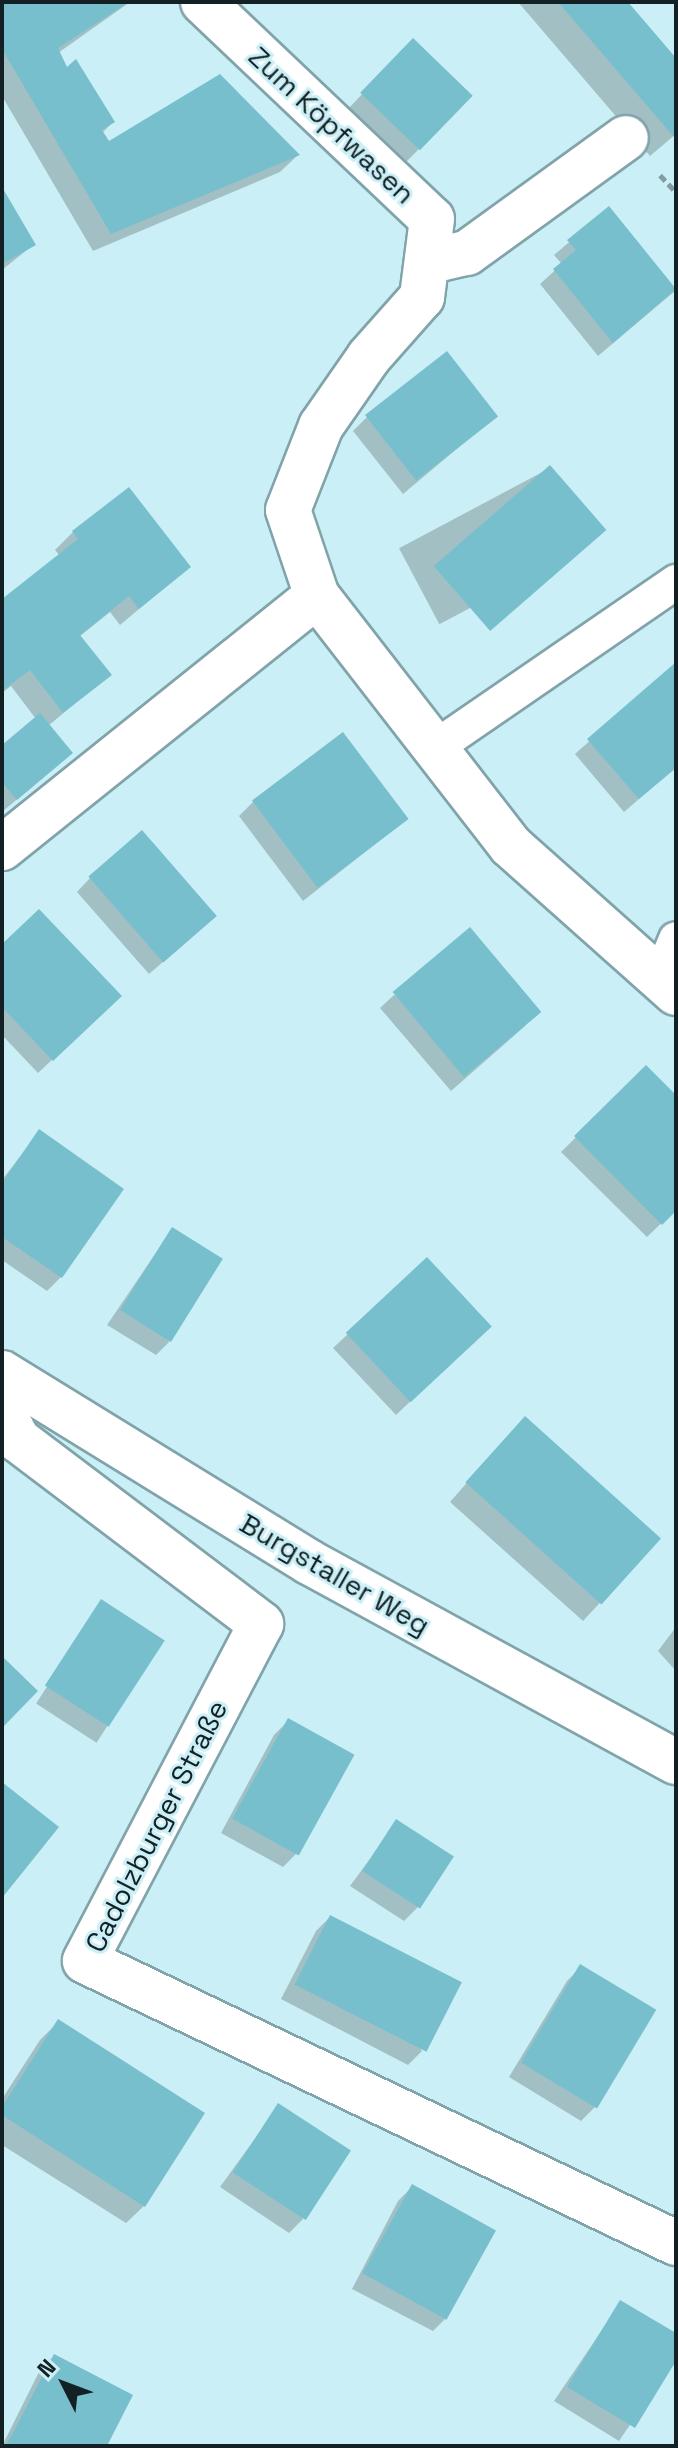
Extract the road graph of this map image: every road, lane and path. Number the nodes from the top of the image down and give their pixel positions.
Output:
1 (203, 2) edge
2 (626, 138) dead end
3 (431, 261) junction
4 (676, 582) edge
5 (317, 596) junction
6 (433, 749) junction
7 (2, 848) edge
8 (676, 939) edge
9 (668, 986) edge
10 (2, 1373) edge
11 (2, 1410) edge
12 (676, 1762) edge
13 (676, 2243) edge

1 - 3 street, Zum Köpfwasen
2 - 3 street
3 - 5 street, Zum Köpfwasen
4 - 6 lane
5 - 6 street, Zum Köpfwasen
5 - 7 street
6 - 9 street, Zum Köpfwasen
8 - 9 lane, Zum Köpfwasen
10 - 12 street, Burgstaller Weg
11 - 13 street, Cadolzburger Straße

